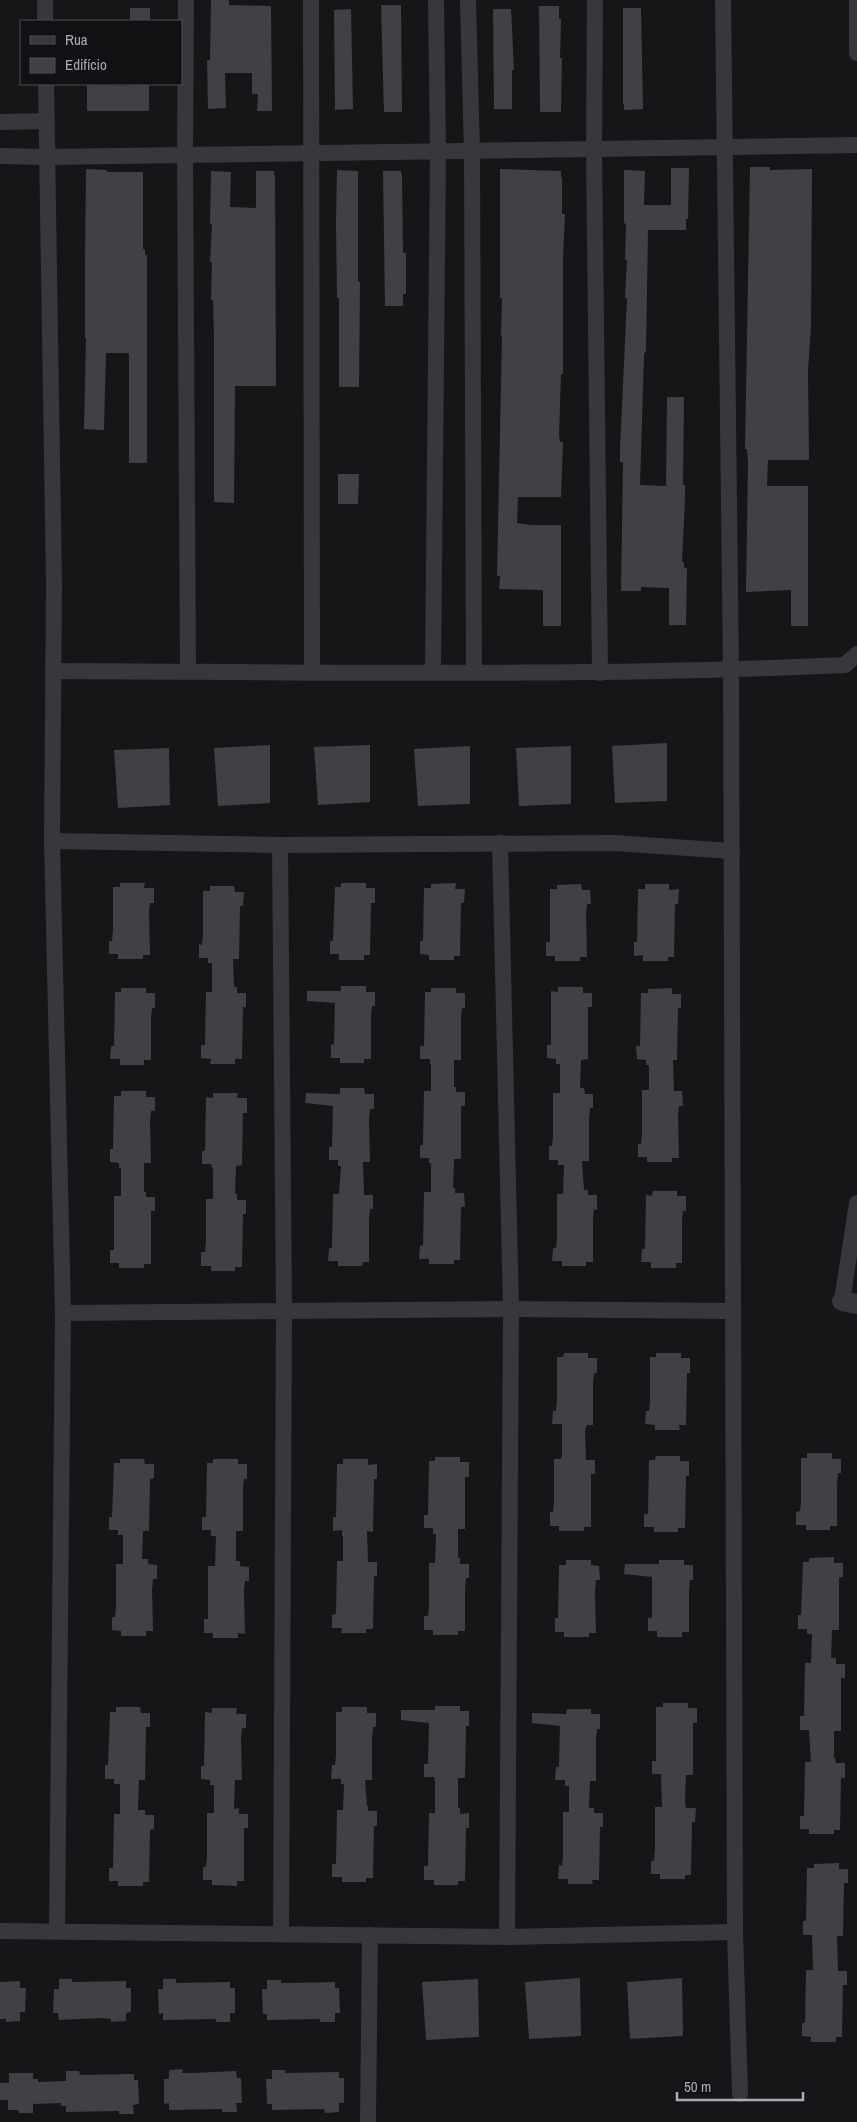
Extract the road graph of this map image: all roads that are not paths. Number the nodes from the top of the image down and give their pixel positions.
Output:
1 (45, 0) edge
2 (186, 0) edge
3 (311, 0) edge
4 (436, 0) edge
5 (468, 0) edge
6 (595, 0) edge
7 (723, 0) edge
8 (856, 0) edge
9 (45, 20) edge
10 (857, 53) edge
11 (46, 85) edge
12 (0, 122) edge
13 (47, 122) junction
14 (857, 145) edge
15 (724, 148) junction
16 (594, 150) junction
17 (438, 152) junction
18 (472, 152) junction
19 (311, 154) junction
20 (184, 155) junction
21 (0, 156) edge
22 (47, 157) junction
23 (857, 654) edge
24 (731, 670) junction
25 (53, 671) junction
26 (188, 671) junction
27 (312, 672) junction
28 (434, 672) junction
29 (474, 672) junction
30 (600, 673) junction
31 (52, 840) junction
32 (500, 843) junction
33 (280, 845) junction
34 (732, 851) junction
35 (857, 1204) edge
36 (850, 1302) edge
37 (511, 1309) junction
38 (284, 1310) junction
39 (733, 1311) junction
40 (63, 1313) junction
41 (0, 1931) edge
42 (57, 1931) junction
43 (735, 1932) junction
44 (281, 1934) junction
45 (370, 1935) junction
46 (508, 1937) junction
47 (740, 2094) dead end
48 (368, 2122) edge

1 - 9 street
2 - 20 street
3 - 19 street
4 - 17 street
5 - 18 street
6 - 16 street
7 - 15 street
8 - 10 street
11 - 13 street
12 - 13 street
13 - 22 street
14 - 15 street
15 - 16 street
15 - 24 street
16 - 18 street
16 - 30 street
17 - 18 street
17 - 19 street
17 - 28 street
18 - 29 street
19 - 20 street
19 - 27 street
20 - 22 street
20 - 26 street
21 - 22 street
22 - 25 street
23 - 24 street
24 - 30 street
24 - 34 street
25 - 26 street
25 - 31 street
26 - 27 street
27 - 28 street
28 - 29 street
29 - 30 street
31 - 33 street
31 - 40 street
32 - 33 street
32 - 34 street
32 - 37 street
33 - 38 street
34 - 39 street
35 - 36 street
37 - 38 street
37 - 39 street
37 - 46 street
38 - 40 street
38 - 44 street
39 - 43 street
40 - 42 street
41 - 42 street
42 - 44 street
43 - 46 street
43 - 47 street
44 - 45 street
45 - 46 street
45 - 48 street

